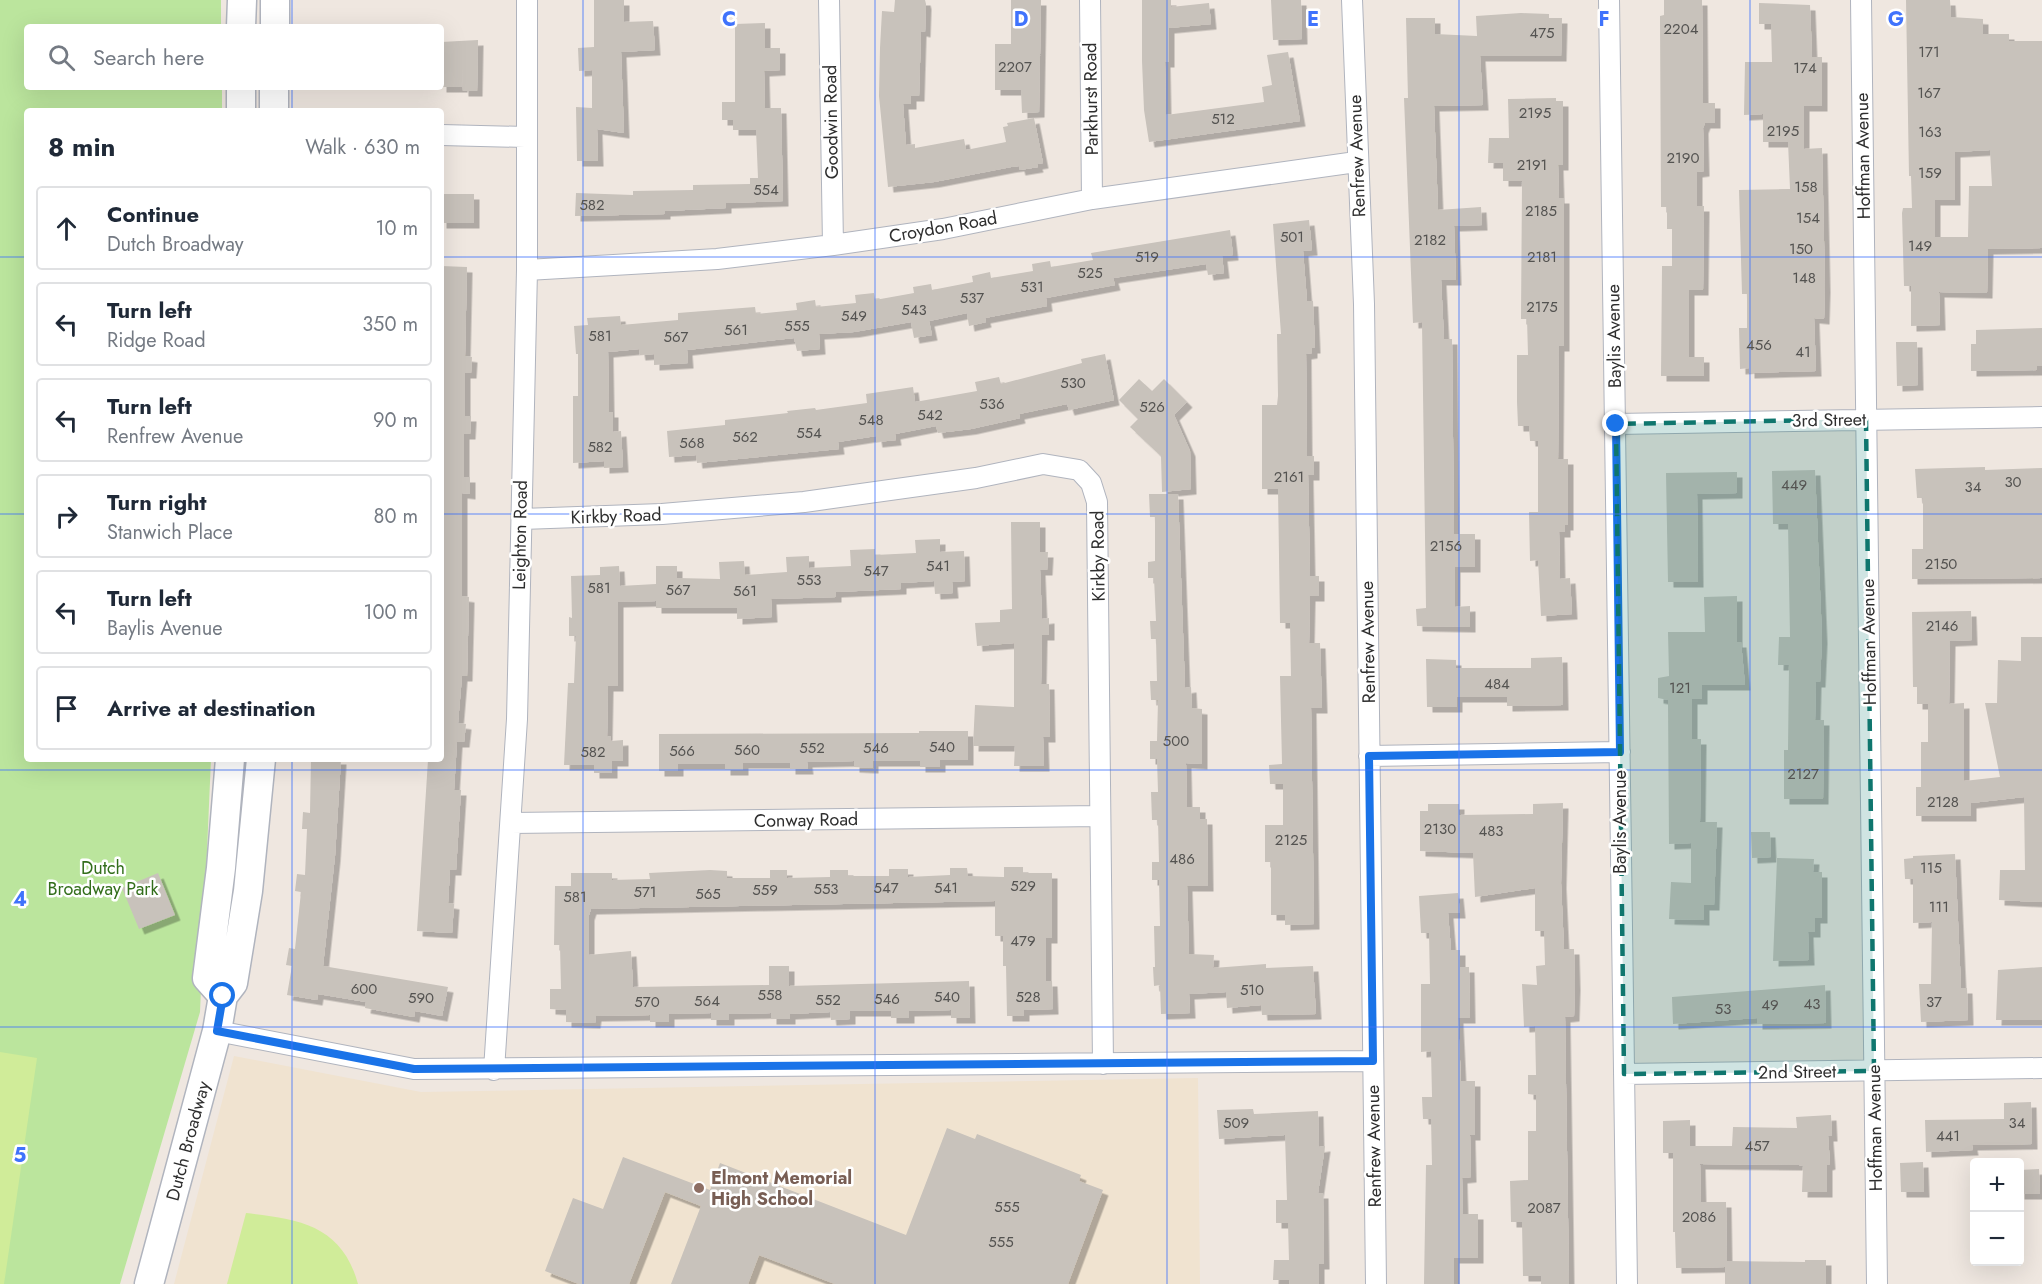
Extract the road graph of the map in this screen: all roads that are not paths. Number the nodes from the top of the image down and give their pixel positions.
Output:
1 (242, 0) edge
2 (275, 0) edge
3 (528, 0) edge
4 (830, 0) edge
5 (1090, 0) edge
6 (1352, 0) edge
7 (1609, 0) edge
8 (1861, 0) edge
9 (242, 24) edge
10 (275, 24) edge
11 (241, 90) edge
12 (274, 90) edge
13 (241, 108) edge
14 (274, 108) edge
15 (444, 135) edge
16 (525, 137) junction
17 (1356, 162) junction
18 (1092, 199) junction
19 (833, 245) junction
20 (527, 270) junction
21 (2042, 417) edge
22 (1866, 419) junction
23 (1616, 424) junction
24 (522, 519) junction
25 (1620, 752) junction
26 (1369, 756) junction
27 (230, 762) edge
28 (261, 762) edge
29 (1100, 816) junction
30 (512, 823) junction
31 (223, 996) junction
32 (217, 1031) junction
33 (1373, 1061) junction
34 (1103, 1064) junction
35 (2042, 1068) edge
36 (494, 1070) junction
37 (1874, 1071) junction
38 (1624, 1074) junction
39 (149, 1284) edge
40 (1376, 1284) edge
41 (1627, 1284) edge
42 (1876, 1284) edge

1 - 9 main road
2 - 10 main road
3 - 16 street, Leighton Road
4 - 19 street, Goodwin Road
5 - 18 street, Parkhurst Road
6 - 17 street, Renfrew Avenue
7 - 23 street, Baylis Avenue
8 - 22 street, Hoffman Avenue
11 - 13 main road
12 - 14 main road
15 - 16 street
16 - 20 street, Leighton Road
17 - 18 street, Croydon Road
17 - 26 street, Renfrew Avenue
18 - 19 street, Croydon Road
19 - 20 street, Croydon Road
20 - 24 street, Leighton Road
21 - 22 street, 3rd Street
22 - 23 street, 3rd Street
22 - 37 street, Hoffman Avenue
23 - 25 street, Baylis Avenue
24 - 29 street, Kirkby Road
24 - 30 street, Leighton Road
25 - 26 street
25 - 38 street, Baylis Avenue
26 - 33 street, Renfrew Avenue
27 - 31 main road
28 - 31 main road, Dutch Broadway
29 - 30 street, Conway Road
29 - 34 street, Kirkby Road
30 - 36 street, Leighton Road
31 - 32 main road, Dutch Broadway
32 - 36 street
32 - 39 main road, Dutch Broadway
33 - 34 street
33 - 40 street, Renfrew Avenue
34 - 36 street
35 - 37 street, 2nd Street
37 - 38 street, 2nd Street
37 - 42 street, Hoffman Avenue
38 - 41 street, Baylis Avenue

